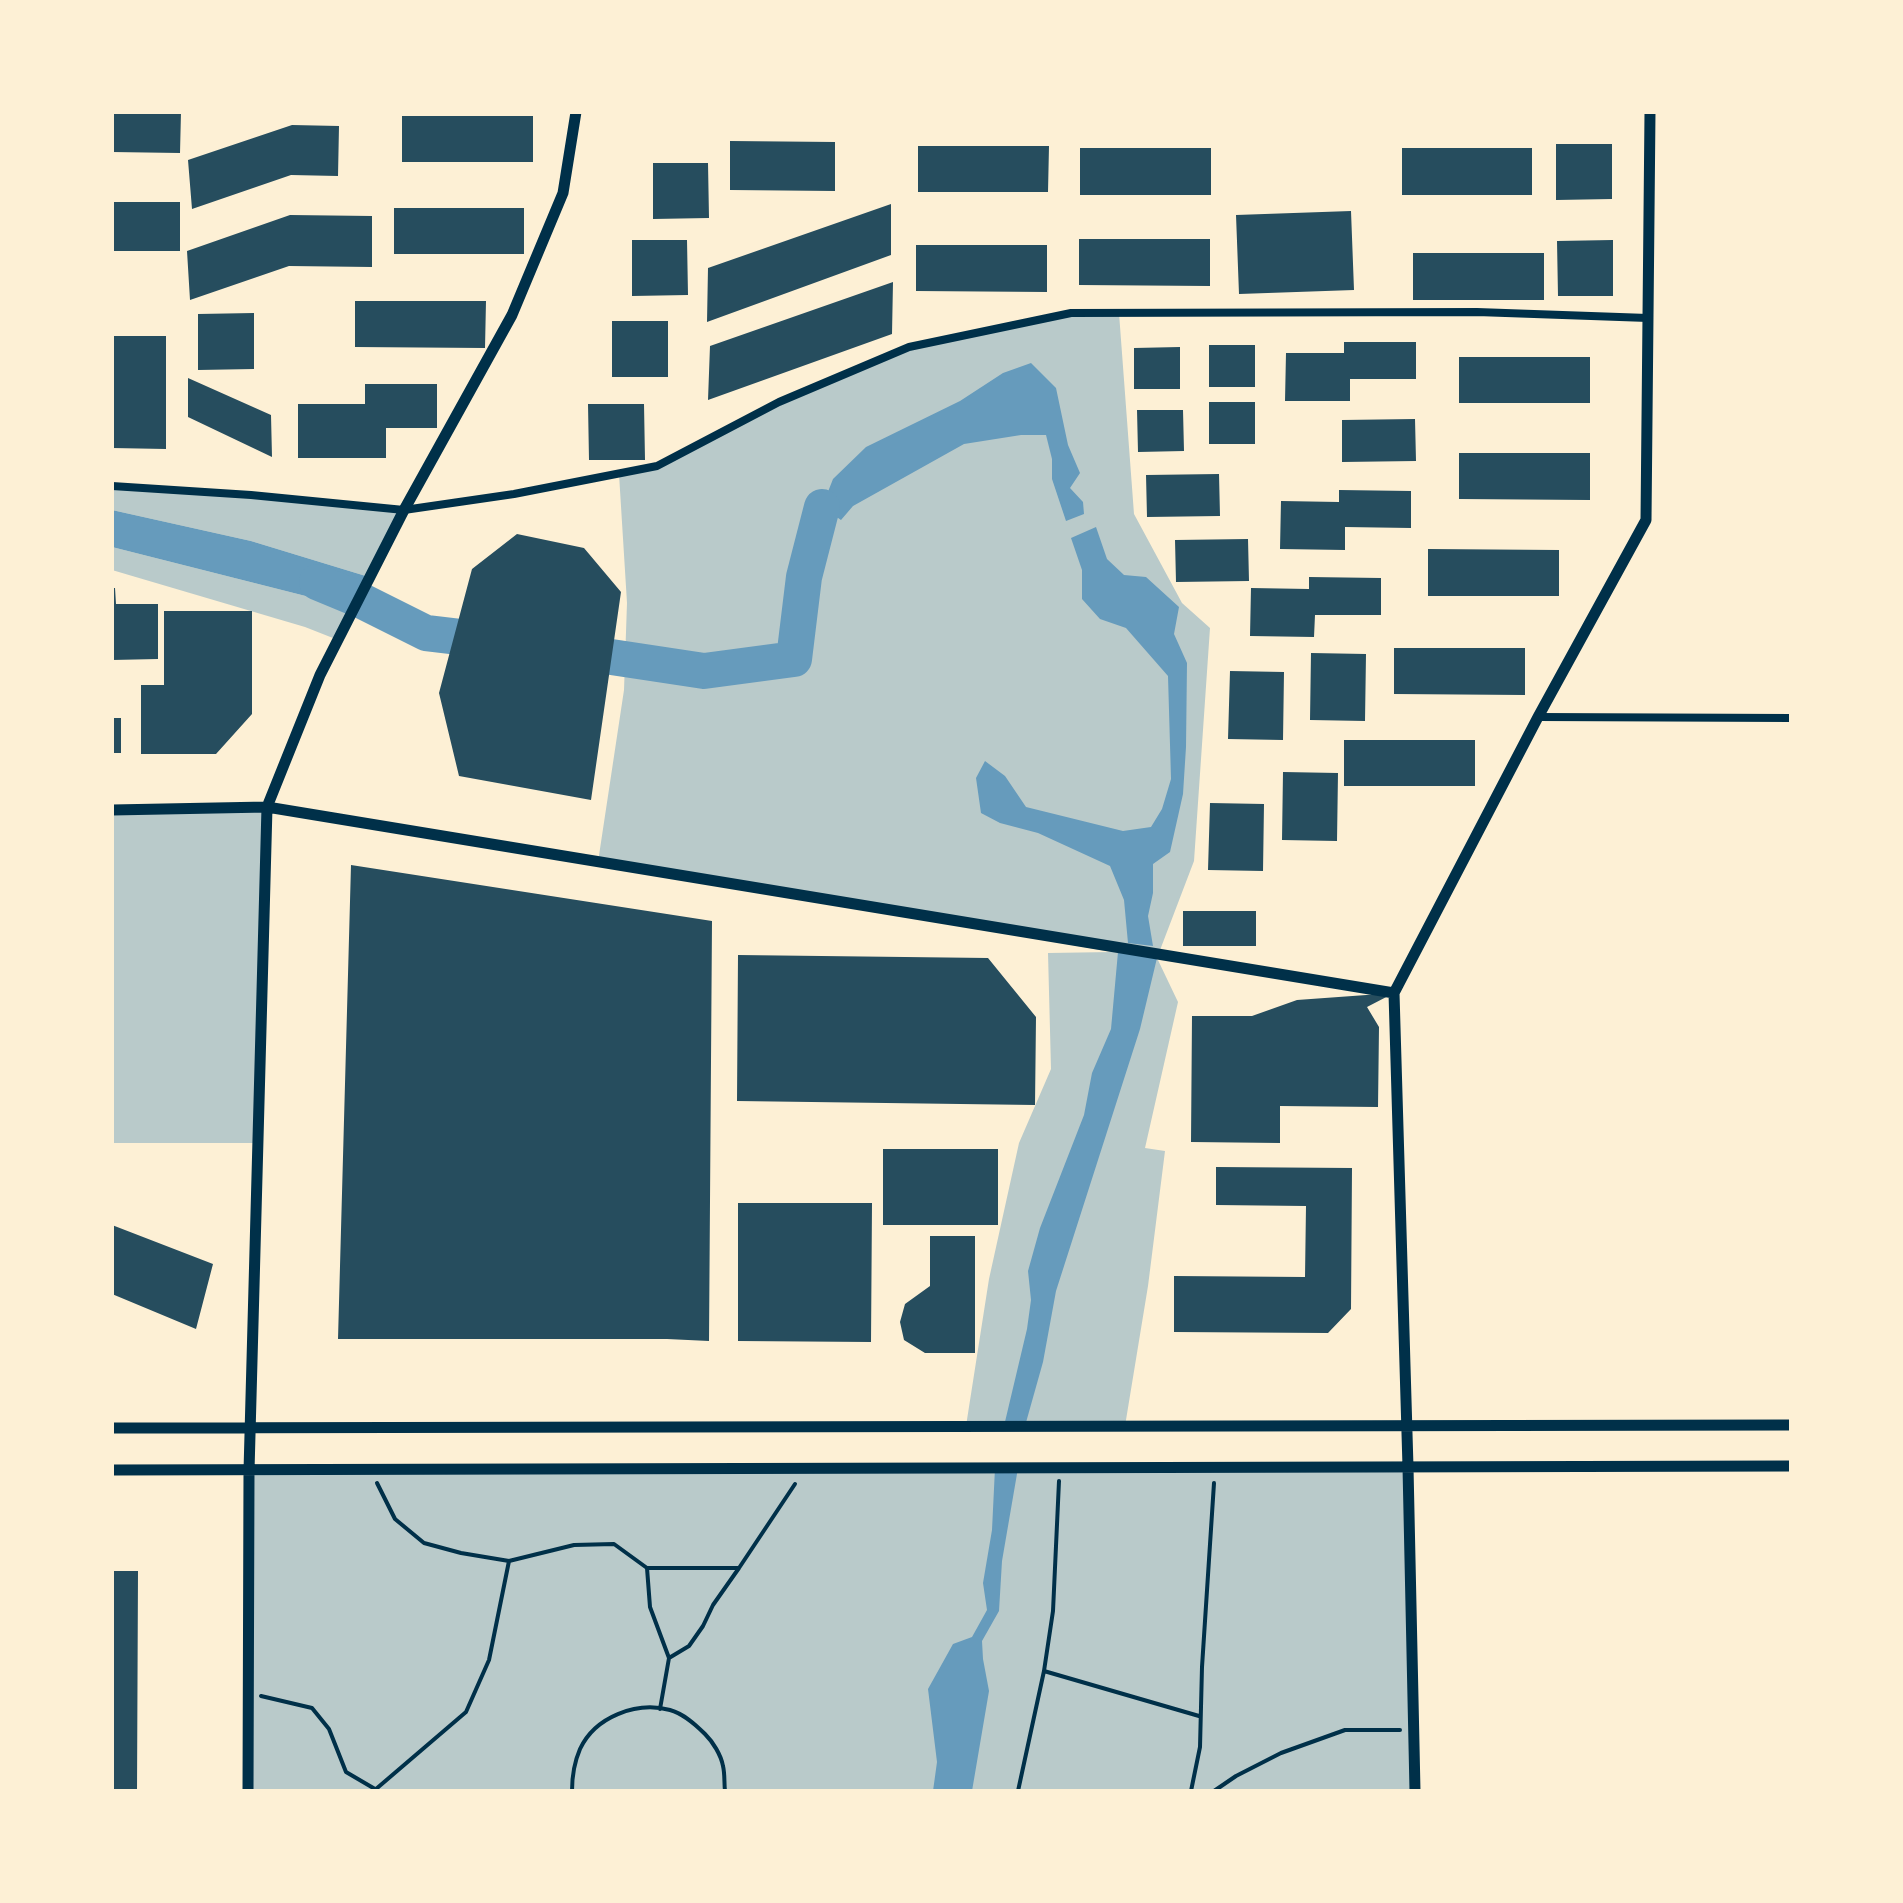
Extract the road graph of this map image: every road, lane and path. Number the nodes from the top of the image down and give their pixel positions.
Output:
1 (576, 112) edge
2 (1650, 112) edge
3 (1648, 318) junction
4 (112, 486) edge
5 (404, 510) junction
6 (1538, 717) junction
7 (1791, 718) edge
8 (267, 807) junction
9 (112, 810) edge
10 (1394, 993) junction
11 (1407, 1425) junction
12 (1791, 1425) edge
13 (112, 1428) edge
14 (250, 1428) junction
15 (1791, 1466) edge
16 (1215, 1467) junction
17 (1408, 1467) junction
18 (1059, 1468) junction
19 (806, 1469) junction
20 (112, 1470) edge
21 (372, 1470) junction
22 (249, 1471) junction
23 (509, 1561) junction
24 (647, 1568) junction
25 (739, 1568) junction
26 (669, 1658) junction
27 (1044, 1671) junction
28 (250, 1693) junction
29 (660, 1709) junction
30 (1200, 1716) junction
31 (1414, 1730) junction
32 (375, 1790) edge
33 (248, 1791) edge
34 (572, 1791) edge
35 (725, 1791) edge
36 (1018, 1791) edge
37 (1191, 1791) edge
38 (1214, 1791) edge
39 (1415, 1791) edge

1 - 5 street
2 - 3 street
3 - 5 street
3 - 6 street
4 - 5 street
5 - 8 street
6 - 7 street
6 - 10 street
8 - 9 street
8 - 10 street
8 - 14 street
10 - 11 street
11 - 12 street
11 - 14 street
11 - 17 street
13 - 14 street
14 - 22 street
15 - 17 street
16 - 17 street
16 - 18 street
16 - 30 path
17 - 31 street
18 - 19 street
18 - 27 path
19 - 21 street
19 - 25 path
20 - 22 street
21 - 22 street
21 - 23 path
22 - 28 street
23 - 24 path
23 - 32 path
24 - 25 path
24 - 26 path
25 - 26 path
26 - 29 path
27 - 30 path
27 - 36 path
28 - 32 path
28 - 33 street
29 - 34 path
29 - 35 path
30 - 37 path
31 - 38 path
31 - 39 street

